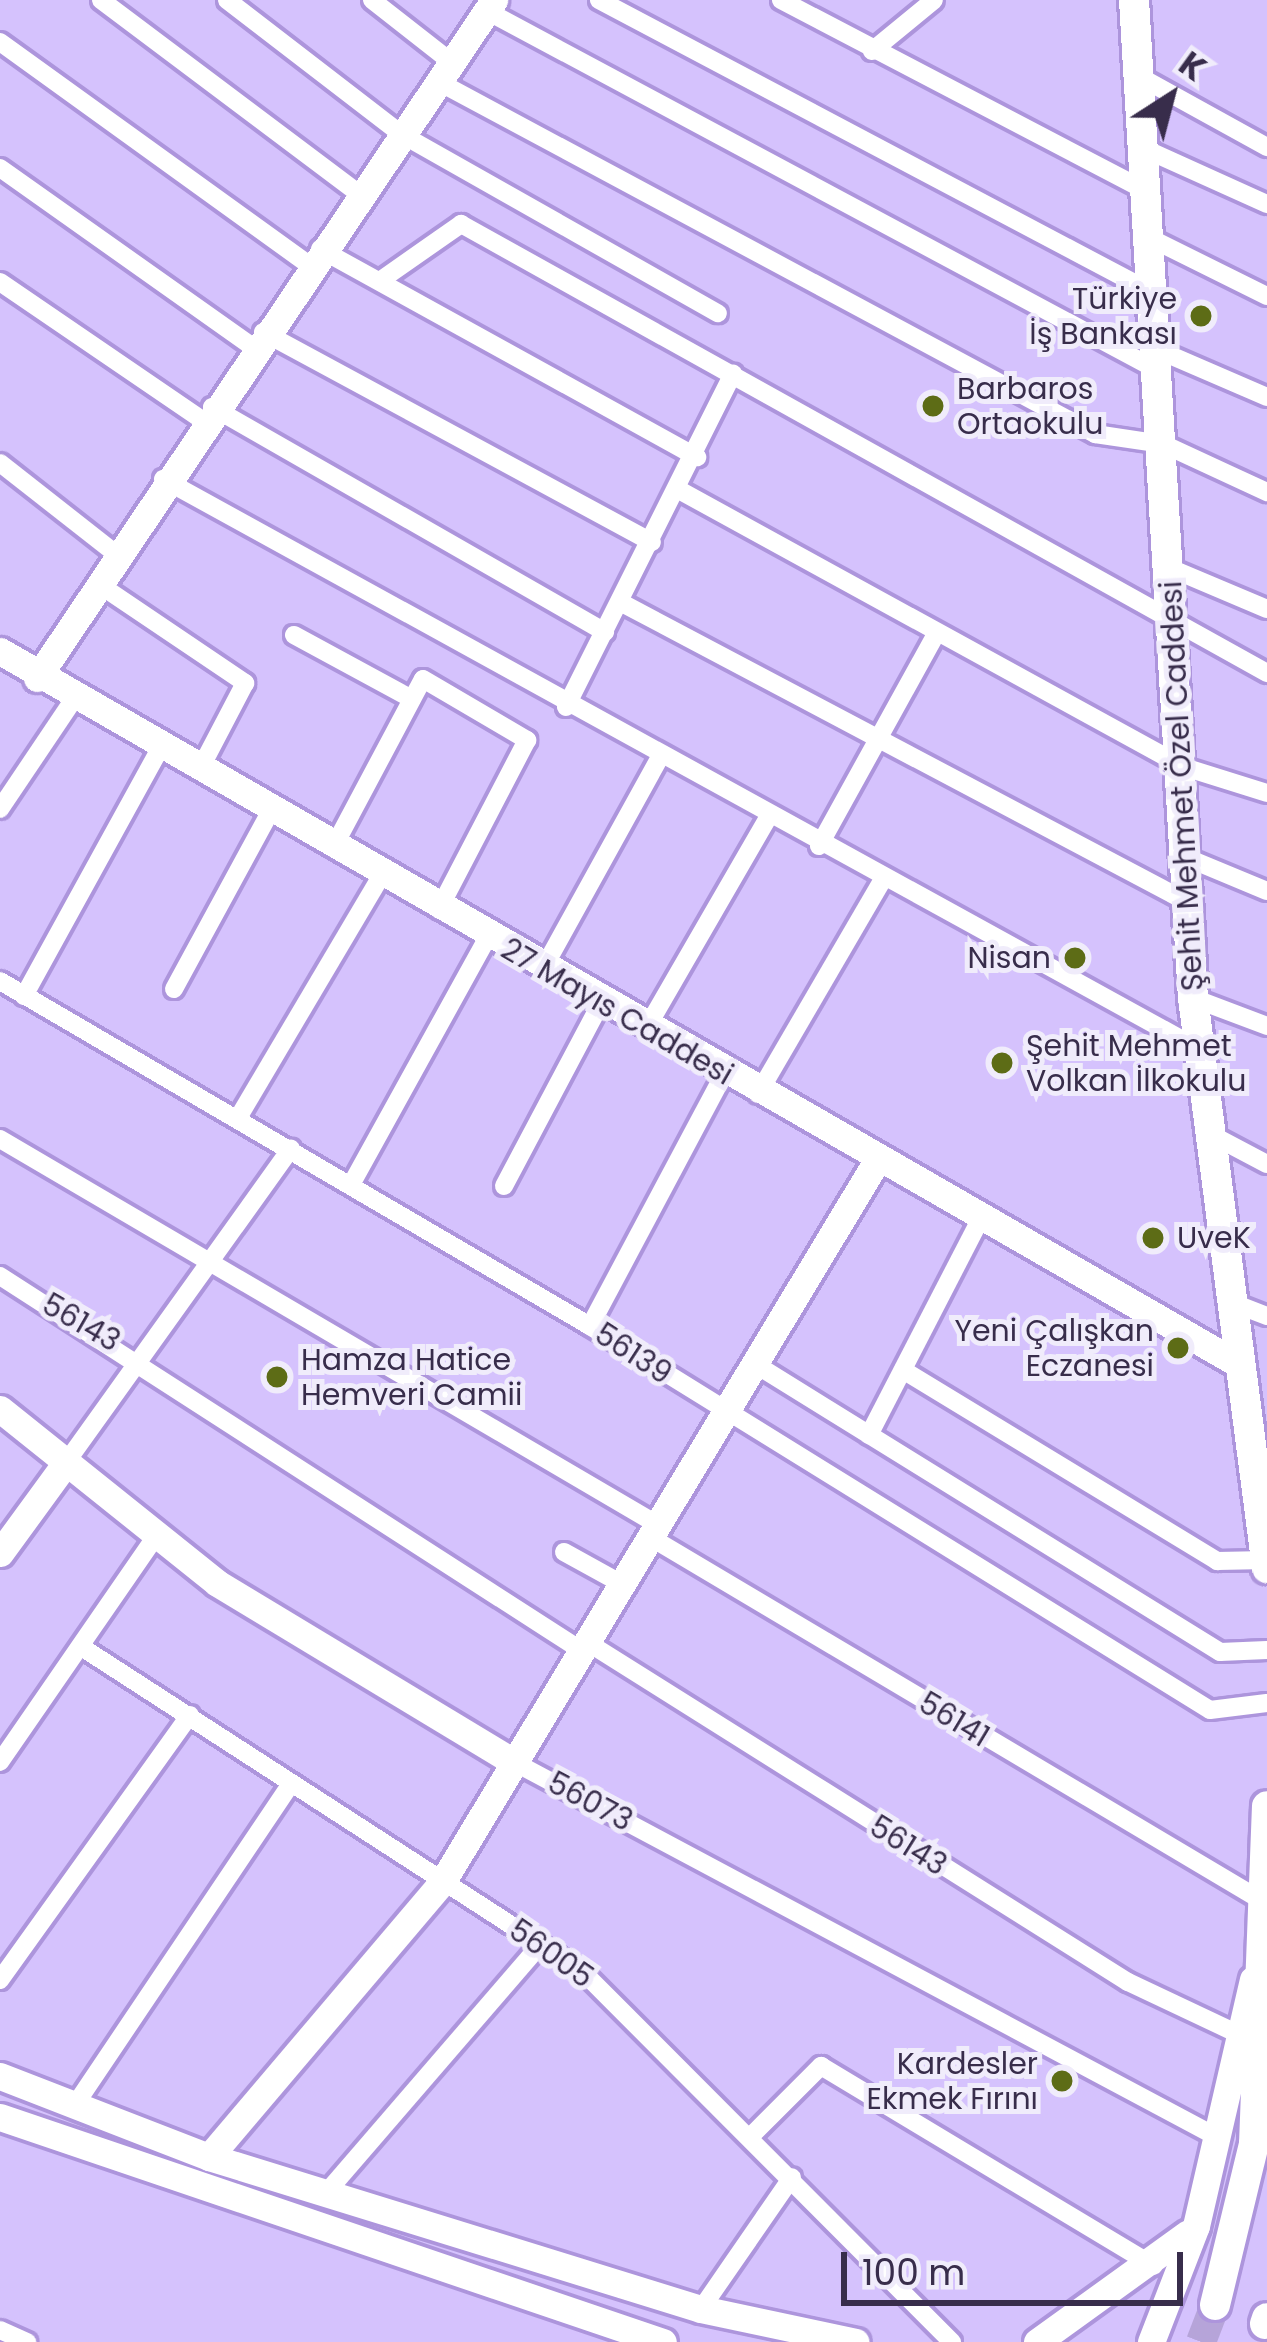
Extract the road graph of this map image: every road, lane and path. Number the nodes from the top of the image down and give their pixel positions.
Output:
1 (101, 0) edge
2 (226, 0) edge
3 (372, 0) edge
4 (599, 0) edge
5 (781, 0) edge
6 (934, 0) edge
7 (1134, 0) edge
8 (490, 5) edge
9 (807, 6) edge
10 (0, 42) edge
11 (872, 51) junction
12 (444, 72) junction
13 (1142, 79) junction
14 (400, 134) junction
15 (1267, 147) edge
16 (1145, 149) junction
17 (0, 168) edge
18 (1150, 192) junction
19 (359, 194) junction
20 (1267, 204) edge
21 (1154, 240) junction
22 (315, 257) junction
23 (381, 280) junction
24 (0, 282) edge
25 (1155, 294) junction
26 (1267, 296) edge
27 (718, 314) dead end
28 (258, 340) junction
29 (1156, 360) junction
30 (733, 373) junction
31 (1267, 397) edge
32 (207, 414) junction
33 (1163, 444) junction
34 (697, 457) junction
35 (0, 464) edge
36 (164, 479) junction
37 (679, 490) junction
38 (1267, 492) edge
39 (652, 542) junction
40 (116, 554) junction
41 (1170, 568) junction
42 (98, 583) junction
43 (620, 602) junction
44 (1267, 609) edge
45 (1172, 629) junction
46 (605, 632) junction
47 (937, 632) junction
48 (294, 635) dead end
49 (0, 651) edge
50 (1267, 673) edge
51 (37, 678) junction
52 (74, 699) junction
53 (412, 699) junction
54 (566, 707) junction
55 (876, 743) junction
56 (160, 748) junction
57 (659, 758) junction
58 (1184, 767) junction
59 (199, 771) junction
60 (1267, 794) edge
61 (0, 809) edge
62 (270, 812) junction
63 (768, 818) junction
64 (819, 846) junction
65 (333, 848) junction
66 (1190, 859) junction
67 (381, 876) junction
68 (882, 881) junction
69 (1267, 890) edge
70 (1191, 904) junction
71 (439, 909) junction
72 (488, 938) junction
73 (543, 969) junction
74 (0, 981) edge
75 (174, 988) dead end
76 (25, 996) junction
77 (1193, 998) junction
78 (601, 1003) junction
79 (1267, 1026) edge
80 (646, 1029) junction
81 (1199, 1049) junction
82 (724, 1074) junction
83 (758, 1094) junction
84 (238, 1118) junction
85 (1212, 1135) junction
86 (0, 1138) edge
87 (291, 1148) junction
88 (876, 1162) junction
89 (1267, 1164) edge
90 (352, 1183) junction
91 (504, 1186) dead end
92 (979, 1222) junction
93 (209, 1263) junction
94 (0, 1276) edge
95 (1228, 1301) junction
96 (1267, 1316) edge
97 (590, 1326) junction
98 (141, 1358) junction
99 (755, 1364) junction
100 (1240, 1365) junction
101 (902, 1370) junction
102 (1257, 1406) edge
103 (0, 1409) edge
104 (725, 1414) junction
105 (869, 1435) junction
106 (65, 1464) junction
107 (654, 1531) junction
108 (155, 1537) junction
109 (564, 1552) dead end
110 (0, 1553) edge
111 (1267, 1562) edge
112 (622, 1584) junction
113 (584, 1646) junction
114 (83, 1648) junction
115 (1267, 1650) edge
116 (1267, 1703) edge
117 (190, 1715) junction
118 (0, 1762) edge
119 (514, 1762) junction
120 (291, 1783) junction
121 (1267, 1806) edge
122 (1265, 1857) edge
123 (443, 1881) junction
124 (1259, 1899) junction
125 (541, 1945) junction
126 (1258, 1964) junction
127 (1, 1977) edge
128 (1238, 2034) junction
129 (0, 2076) edge
130 (74, 2105) junction
131 (0, 2117) edge
132 (752, 2135) junction
133 (1217, 2137) junction
134 (209, 2157) junction
135 (792, 2177) junction
136 (326, 2193) junction
137 (1196, 2226) junction
138 (1154, 2266) junction
139 (1215, 2305) tunnel mouth
140 (701, 2309) junction
141 (0, 2330) edge
142 (27, 2342) edge
143 (663, 2342) edge
144 (856, 2342) edge
145 (952, 2342) edge
146 (1037, 2342) edge
147 (1150, 2342) edge

1 - 19 street
2 - 14 street
3 - 12 street
4 - 25 street
5 - 9 street
6 - 11 street
7 - 13 main road, Şehit Mehmet Özel Caddesi
8 - 12 street
8 - 29 street
9 - 11 street
10 - 22 street
11 - 18 street
12 - 14 street
12 - 33 street
13 - 15 street
13 - 16 main road, Şehit Mehmet Özel Caddesi
14 - 19 street
14 - 27 street
16 - 18 main road, Şehit Mehmet Özel Caddesi
16 - 20 street
17 - 28 street
18 - 21 main road, Şehit Mehmet Özel Caddesi
19 - 22 street
21 - 25 main road, Şehit Mehmet Özel Caddesi
21 - 26 street
22 - 23 street
22 - 28 street
23 - 30 street
23 - 34 street
24 - 32 street
25 - 29 main road, Şehit Mehmet Özel Caddesi
28 - 32 street
28 - 39 street
29 - 31 street
29 - 33 main road, Şehit Mehmet Özel Caddesi
30 - 34 street
30 - 45 street
32 - 36 street
32 - 46 street
33 - 38 street
33 - 41 main road, Şehit Mehmet Özel Caddesi
34 - 37 street
35 - 40 street
36 - 40 street
36 - 54 street
37 - 39 street
37 - 47 street
39 - 43 street
40 - 42 street
41 - 44 street
41 - 45 main road, Şehit Mehmet Özel Caddesi
42 - 51 street
42 - 59 street
43 - 46 street
43 - 55 street
45 - 50 street
45 - 58 main road, Şehit Mehmet Özel Caddesi
46 - 54 street
47 - 55 street
47 - 58 street
48 - 53 street
49 - 51 street, 27 Mayıs Caddesi
51 - 52 street, 27 Mayıs Caddesi
52 - 56 street, 27 Mayıs Caddesi
52 - 61 street
53 - 65 street
53 - 71 street
54 - 57 street
55 - 64 street
55 - 70 street
56 - 59 street, 27 Mayıs Caddesi
56 - 76 street
57 - 63 street
57 - 73 street
58 - 60 street
58 - 66 main road, Şehit Mehmet Özel Caddesi
59 - 62 street, 27 Mayıs Caddesi
62 - 65 street, 27 Mayıs Caddesi
62 - 75 street
63 - 64 street
63 - 80 street
64 - 68 street
65 - 67 street, 27 Mayıs Caddesi
66 - 69 street
66 - 70 main road, Şehit Mehmet Özel Caddesi
67 - 71 street, 27 Mayıs Caddesi
67 - 84 street
68 - 81 street
68 - 83 street
70 - 77 main road, Şehit Mehmet Özel Caddesi
71 - 72 street, 27 Mayıs Caddesi
72 - 73 street, 27 Mayıs Caddesi
72 - 90 street
73 - 78 street, 27 Mayıs Caddesi
74 - 76 street, 56139
76 - 84 street, 56139
77 - 79 street
77 - 81 main road, Şehit Mehmet Özel Caddesi
78 - 80 street, 27 Mayıs Caddesi
78 - 91 street
80 - 82 street, 27 Mayıs Caddesi
81 - 85 main road, Şehit Mehmet Özel Caddesi
82 - 83 street, 27 Mayıs Caddesi
82 - 97 street
83 - 88 street, 27 Mayıs Caddesi
84 - 87 street, 56139
85 - 89 street
85 - 95 main road, Şehit Mehmet Özel Caddesi
86 - 93 street, 56141
87 - 90 street, 56139
87 - 93 street
88 - 92 street, 27 Mayıs Caddesi
88 - 99 street
90 - 97 street, 56139
92 - 100 street, 27 Mayıs Caddesi
92 - 101 street
93 - 98 street
93 - 107 street, 56141
94 - 98 street, 56143
95 - 96 street
95 - 100 main road, Şehit Mehmet Özel Caddesi
97 - 104 street, 56139
98 - 106 street
98 - 113 street, 56143
99 - 104 street
99 - 105 street
100 - 102 main road, Şehit Mehmet Özel Caddesi
101 - 105 street
101 - 111 street
102 - 111 main road, Şehit Mehmet Özel Caddesi
103 - 106 street, 56073
104 - 107 street
104 - 116 street, 56139
105 - 115 street
106 - 108 street, 56073
106 - 110 street
107 - 112 street
107 - 124 street, 56141
108 - 114 street
108 - 119 street, 56073
109 - 112 street
112 - 113 street
113 - 119 street
113 - 128 street, 56143
114 - 117 street, 56005
114 - 118 street
117 - 120 street, 56005
117 - 127 street
119 - 123 street
119 - 133 street, 56073
120 - 123 street, 56005
120 - 130 street
121 - 122 main road
122 - 124 main road
123 - 125 street, 56005
123 - 134 street
124 - 126 main road
125 - 132 street, 56005
125 - 136 street
126 - 128 street
126 - 139 main road
128 - 133 street
129 - 130 street
130 - 134 street
131 - 143 street
132 - 135 street, 56005
132 - 138 street
133 - 137 street
134 - 136 street
135 - 140 street
135 - 145 street, 56005
136 - 140 street
137 - 138 street
137 - 147 street
138 - 146 street
140 - 144 street
141 - 142 street

